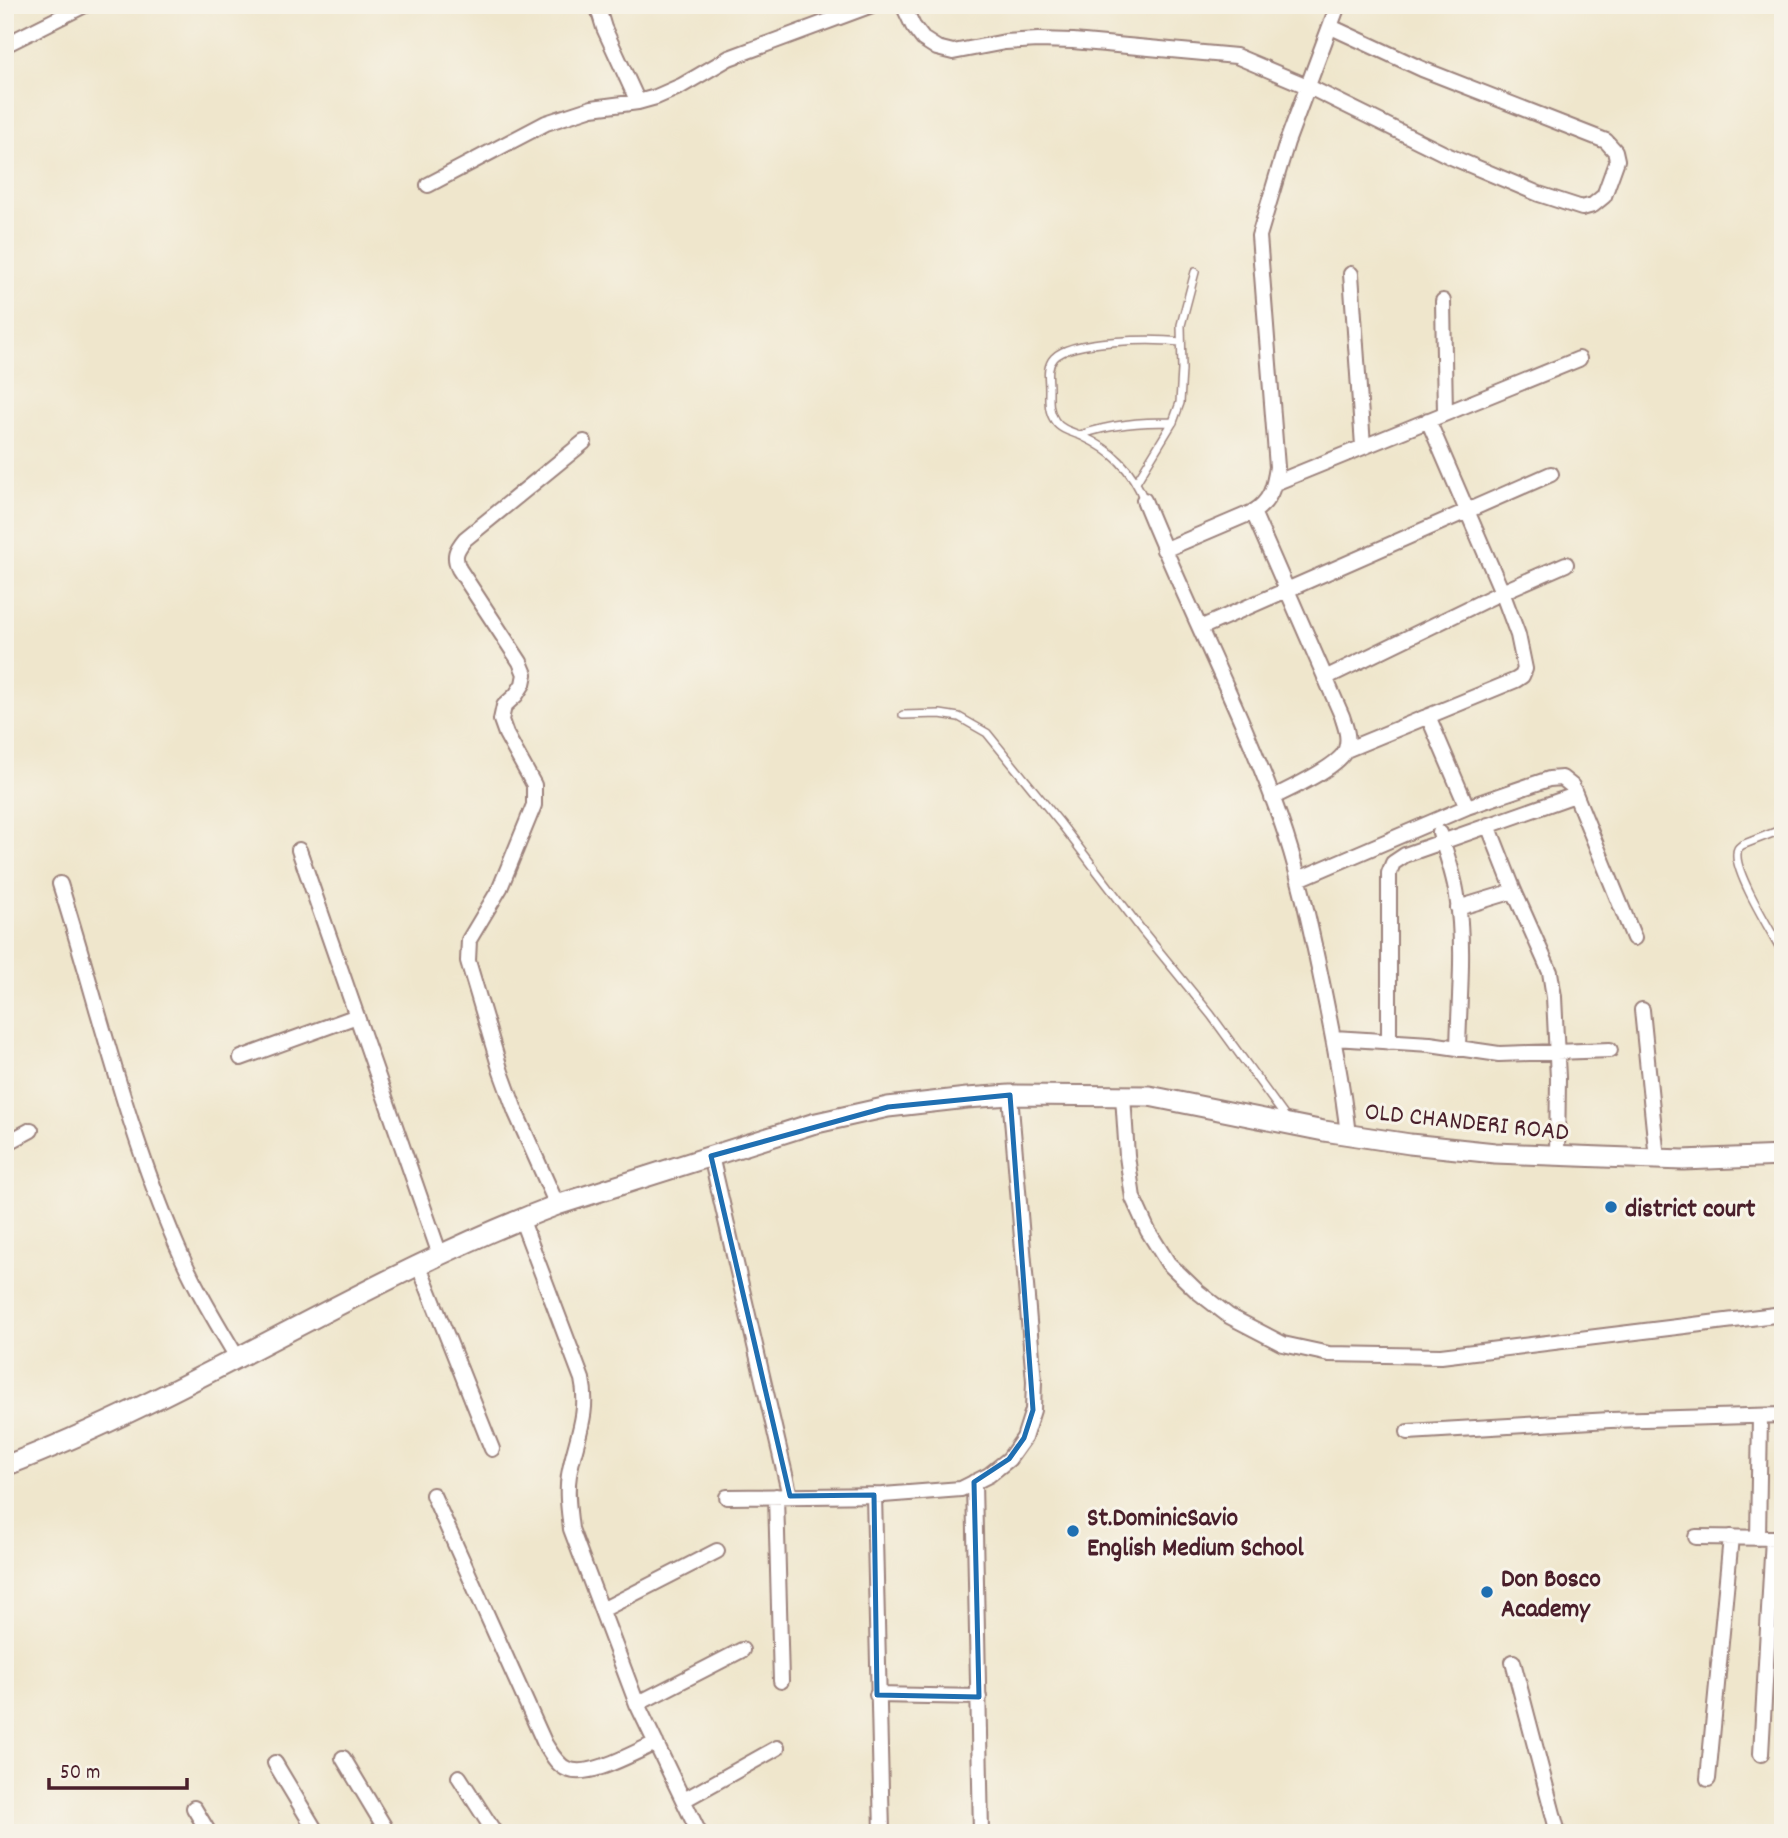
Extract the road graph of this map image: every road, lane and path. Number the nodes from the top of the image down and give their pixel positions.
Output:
1 (85, 5) edge
2 (597, 5) edge
3 (872, 5) edge
4 (903, 5) edge
5 (1338, 5) edge
6 (1331, 27) junction
7 (5, 45) edge
8 (1307, 86) junction
9 (638, 102) junction
10 (428, 185) dead end
11 (1195, 272) dead end
12 (1351, 274) dead end
13 (1443, 301) dead end
14 (1180, 342) junction
15 (1579, 359) dead end
16 (1445, 413) junction
17 (1428, 420) junction
18 (1173, 422) junction
19 (1079, 435) junction
20 (584, 442) dead end
21 (1363, 446) junction
22 (1551, 474) dead end
23 (1137, 481) junction
24 (1275, 483) junction
25 (1144, 500) joint
26 (1468, 510) junction
27 (1253, 512) junction
28 (1164, 550) junction
29 (1566, 564) dead end
30 (1287, 591) junction
31 (1502, 592) junction
32 (1200, 628) junction
33 (1325, 678) junction
34 (903, 715) dead end
35 (1428, 716) junction
36 (1346, 750) junction
37 (1575, 795) junction
38 (1272, 798) junction
39 (1467, 807) junction
40 (1435, 820) junction
41 (1488, 825) junction
42 (1783, 829) edge
43 (1442, 840) junction
44 (299, 850) dead end
45 (1298, 880) junction
46 (60, 884) dead end
47 (1514, 891) junction
48 (1458, 908) junction
49 (1634, 938) dead end
50 (1783, 953) edge
51 (1642, 1010) dead end
52 (357, 1016) junction
53 (1334, 1038) junction
54 (1389, 1042) junction
55 (1458, 1049) junction
56 (1610, 1051) dead end
57 (1557, 1052) junction
58 (241, 1058) dead end
59 (1010, 1096) junction
60 (1136, 1096) junction
61 (1291, 1124) junction
62 (31, 1130) dead end
63 (1349, 1135) junction
64 (5, 1144) edge
65 (711, 1156) junction
66 (1557, 1156) junction
67 (1783, 1156) edge
68 (1657, 1159) junction
69 (557, 1205) junction
70 (521, 1218) junction
71 (440, 1255) junction
72 (419, 1266) junction
73 (1783, 1314) edge
74 (238, 1359) junction
75 (1783, 1415) edge
76 (1760, 1416) junction
77 (1408, 1432) dead end
78 (492, 1449) dead end
79 (5, 1466) edge
80 (974, 1482) junction
81 (433, 1495) dead end
82 (874, 1495) junction
83 (783, 1496) junction
84 (727, 1497) dead end
85 (1696, 1536) dead end
86 (1731, 1537) junction
87 (1771, 1538) edge
88 (717, 1551) dead end
89 (601, 1610) junction
90 (742, 1650) dead end
91 (1513, 1662) dead end
92 (781, 1681) dead end
93 (877, 1695) junction
94 (979, 1698) junction
95 (637, 1704) junction
96 (656, 1743) junction
97 (778, 1748) dead end
98 (1761, 1754) dead end
99 (343, 1758) dead end
100 (275, 1763) dead end
101 (459, 1777) dead end
102 (1708, 1779) dead end
103 (684, 1800) junction
104 (194, 1808) dead end
105 (209, 1833) edge
106 (317, 1833) edge
107 (388, 1833) edge
108 (495, 1833) edge
109 (699, 1833) edge
110 (881, 1833) edge
111 (981, 1833) edge
112 (1558, 1833) edge

1 - 7 street
2 - 9 street
3 - 9 street
4 - 8 street
5 - 6 street
6 - 8 street
6 - 8 street
8 - 24 street
9 - 10 street
11 - 14 lane
12 - 21 street
13 - 16 street
14 - 18 lane
14 - 19 lane
15 - 16 street
16 - 17 street
17 - 21 street
17 - 26 street
18 - 19 lane
18 - 23 lane
19 - 23 lane
20 - 69 street
21 - 24 street
22 - 26 street
23 - 25 lane
24 - 27 street
25 - 28 street
26 - 30 street
26 - 31 street
27 - 28 street
27 - 30 street
28 - 32 street
29 - 31 street
30 - 32 street
30 - 33 street
31 - 33 street
31 - 35 street
32 - 38 street
33 - 36 street
34 - 61 lane
35 - 36 street
35 - 39 street
36 - 38 street
37 - 39 street
37 - 41 street
37 - 49 street
38 - 45 street
39 - 40 street
40 - 43 street
40 - 45 street
41 - 43 street
41 - 47 street
42 - 50 lane
43 - 48 street
43 - 54 street
44 - 52 street
45 - 53 street
46 - 74 street
47 - 48 street
47 - 57 street
48 - 55 street
51 - 68 street
52 - 58 street
52 - 71 street
53 - 54 street
53 - 63 street
54 - 55 street
55 - 57 street
56 - 57 street
57 - 66 street
59 - 60 street, OLD CHANDERI ROAD
59 - 65 street, OLD CHANDERI ROAD
59 - 80 street
60 - 61 street, OLD CHANDERI ROAD
60 - 73 street
61 - 63 street, OLD CHANDERI ROAD
62 - 64 street
63 - 66 street, OLD CHANDERI ROAD
65 - 69 street, OLD CHANDERI ROAD
65 - 83 street
66 - 68 street, OLD CHANDERI ROAD
67 - 68 street, OLD CHANDERI ROAD
69 - 70 street, OLD CHANDERI ROAD
70 - 71 street, OLD CHANDERI ROAD
70 - 89 street
71 - 72 street, OLD CHANDERI ROAD
72 - 74 street, OLD CHANDERI ROAD
72 - 78 street
74 - 79 street, OLD CHANDERI ROAD
75 - 76 street
76 - 77 street
76 - 87 street
80 - 82 street
80 - 94 street
81 - 96 street
82 - 83 street
82 - 93 street
83 - 84 street
83 - 92 street
85 - 86 street
86 - 87 street
86 - 102 street
87 - 98 street
88 - 89 street
89 - 95 street
90 - 95 street
91 - 112 street
93 - 94 street
93 - 110 street
94 - 111 street
95 - 96 street
96 - 103 street
97 - 103 street
99 - 107 street
100 - 106 street
101 - 108 street
103 - 109 street
104 - 105 street

